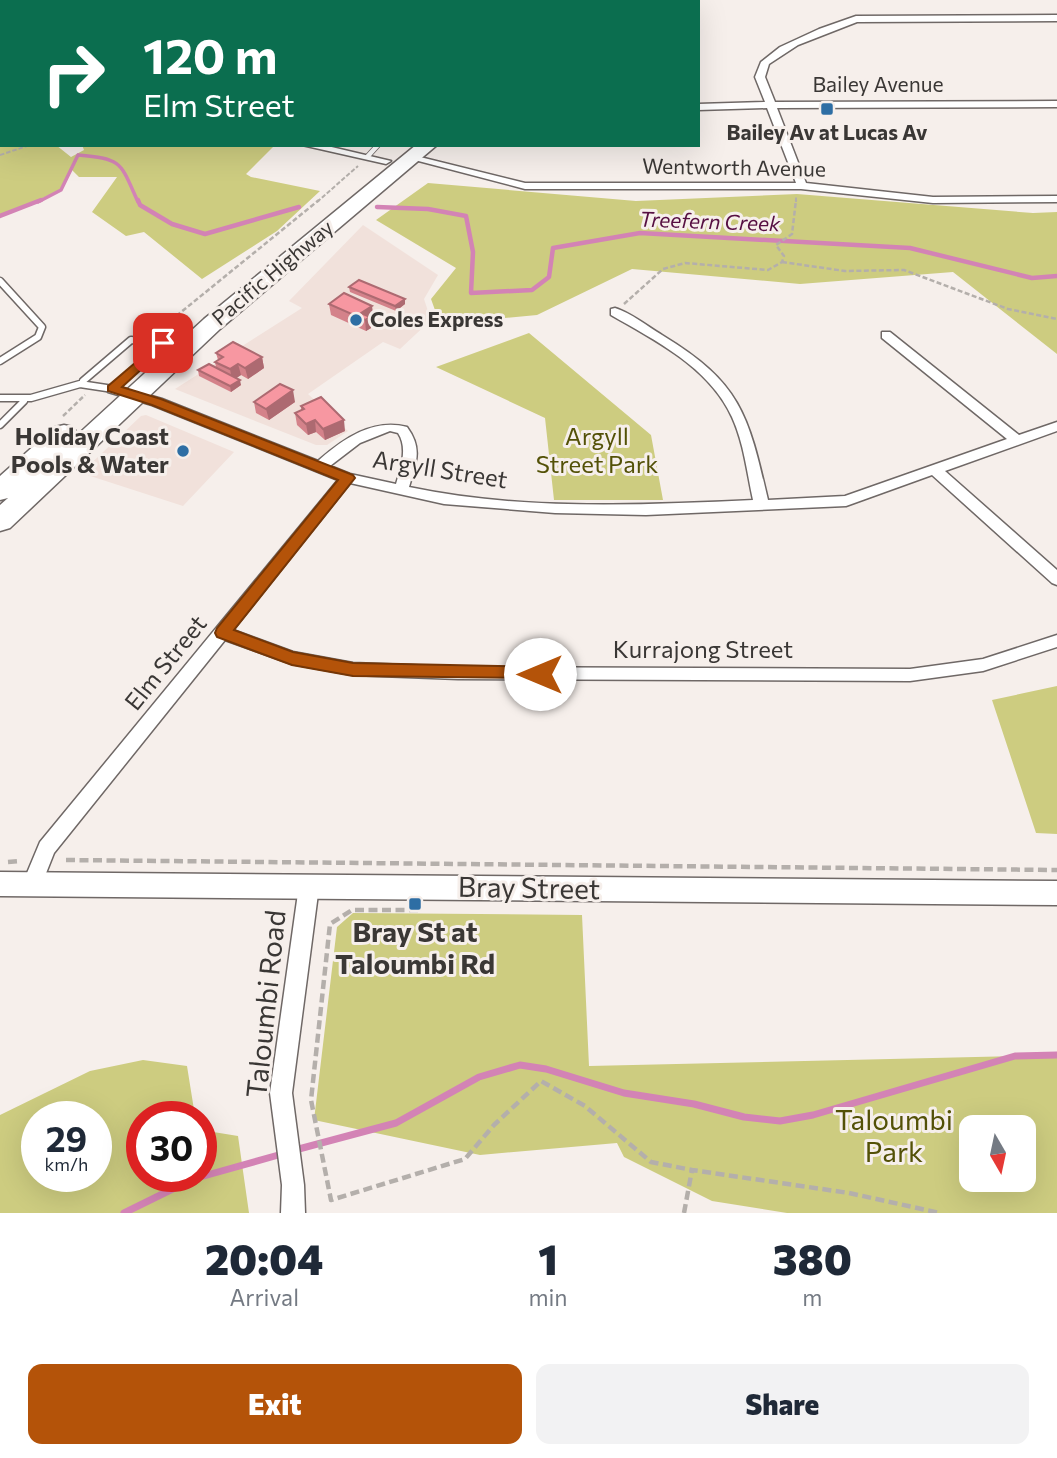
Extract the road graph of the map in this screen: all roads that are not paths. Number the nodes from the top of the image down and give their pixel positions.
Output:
1 (1057, 18) edge
2 (1057, 104) edge
3 (769, 105) junction
4 (700, 107) edge
5 (323, 147) edge
6 (415, 149) edge
7 (377, 154) edge
8 (801, 186) junction
9 (1057, 199) edge
10 (0, 281) edge
11 (615, 312) road end
12 (886, 335) dead end
13 (154, 342) junction
14 (0, 360) edge
15 (83, 381) junction
16 (114, 389) junction
17 (0, 398) edge
18 (24, 401) junction
19 (0, 425) edge
20 (1057, 426) edge
21 (1017, 440) junction
22 (319, 468) junction
23 (935, 470) junction
24 (348, 478) junction
25 (0, 491) edge
26 (401, 491) junction
27 (762, 506) junction
28 (0, 521) edge
29 (1057, 579) edge
30 (223, 633) junction
31 (1057, 641) edge
32 (0, 884) edge
33 (32, 885) junction
34 (309, 886) junction
35 (1057, 893) edge
36 (293, 1213) edge

1 - 3 street
2 - 3 street, Bailey Avenue
3 - 4 street, Bailey Avenue
3 - 8 street
5 - 7 street
6 - 7 highway, Pacific Highway
6 - 8 street, Wentworth Avenue
6 - 16 highway, Pacific Highway
7 - 13 highway, Pacific Highway
8 - 9 street, Wentworth Avenue
10 - 14 lane
11 - 27 street
12 - 21 street
13 - 15 lane
13 - 16 highway, Pacific Highway
15 - 16 lane
15 - 18 lane
16 - 22 street, Argyll Street
16 - 25 highway, Pacific Highway
16 - 28 highway, Pacific Highway
17 - 18 lane
18 - 19 lane
20 - 21 street, Argyll Street
21 - 23 street, Argyll Street
22 - 24 street, Argyll Street
22 - 26 street
23 - 27 street, Argyll Street
23 - 29 street
24 - 26 street, Argyll Street
24 - 30 street, Elm Street
26 - 27 street, Argyll Street
30 - 31 street, Kurrajong Street
30 - 33 street, Elm Street
32 - 33 street, Bray Street
33 - 34 street, Bray Street
34 - 35 street, Bray Street
34 - 36 street, Taloumbi Road

